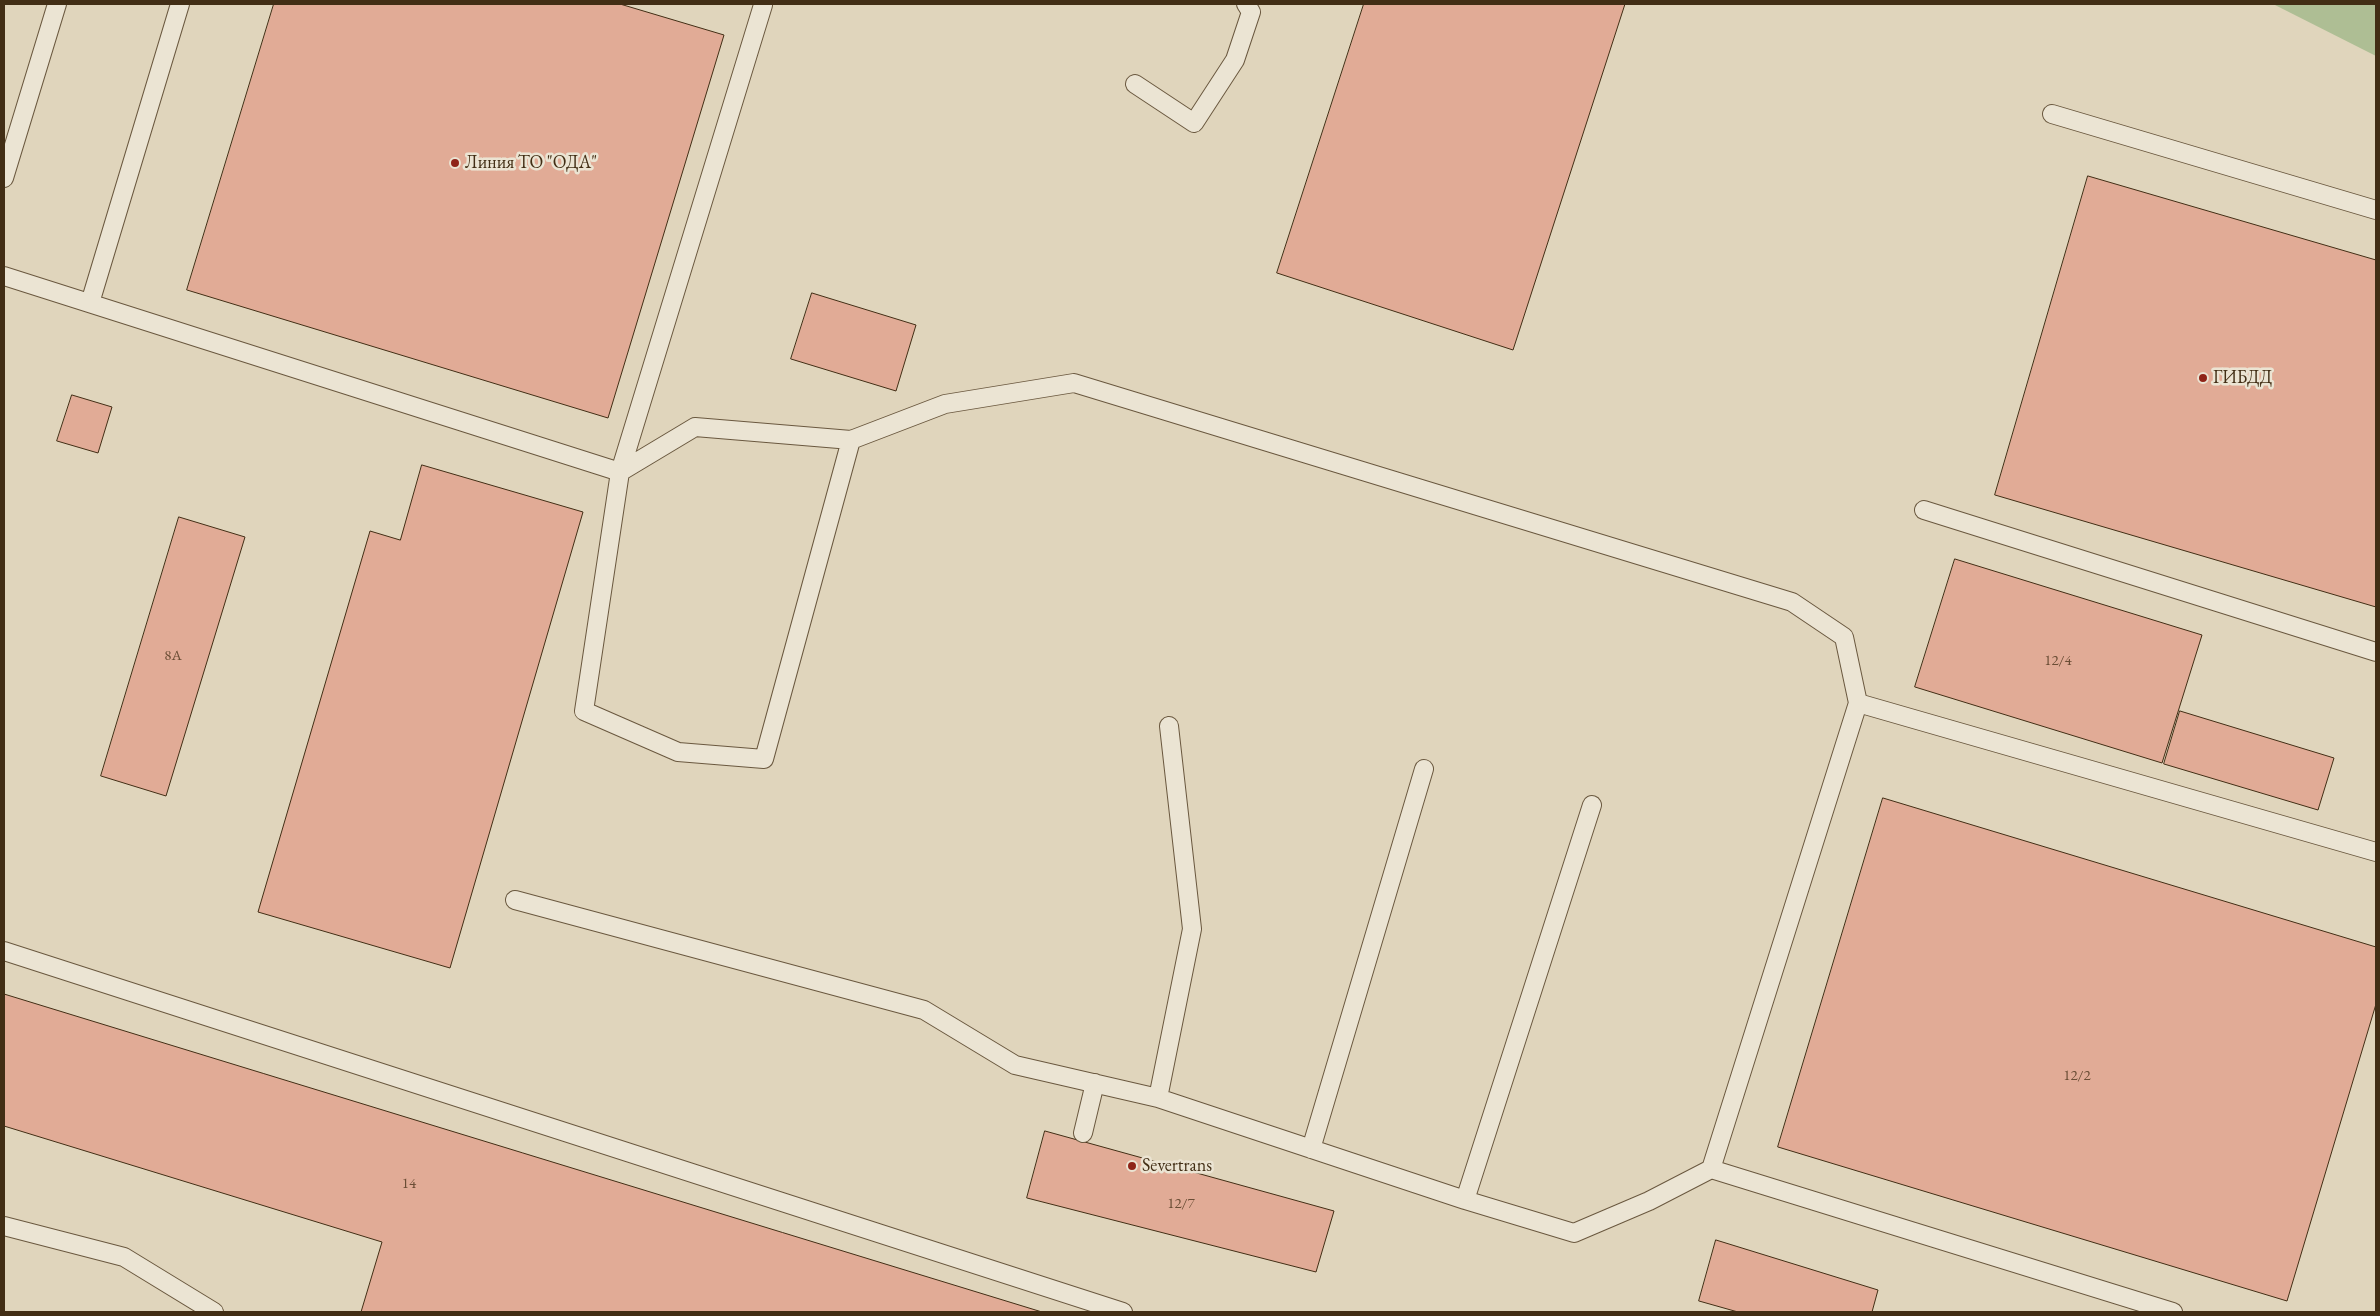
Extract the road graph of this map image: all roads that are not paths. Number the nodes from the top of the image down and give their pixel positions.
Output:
1 (57, 4) edge
2 (180, 4) edge
3 (1246, 4) edge
4 (763, 5) edge
5 (1134, 84) dead end
6 (2052, 114) dead end
7 (4, 178) edge
8 (2376, 210) edge
9 (4, 276) edge
10 (90, 303) junction
11 (851, 440) junction
12 (620, 472) junction
13 (1924, 510) dead end
14 (2376, 652) edge
15 (1858, 703) junction
16 (1169, 726) dead end
17 (1424, 769) dead end
18 (1592, 805) dead end
19 (2376, 852) edge
20 (515, 900) dead end
21 (4, 951) edge
22 (1095, 1083) junction
23 (1158, 1098) junction
24 (1083, 1132) dead end
25 (1311, 1149) junction
26 (1711, 1169) junction
27 (1465, 1200) junction
28 (4, 1226) edge
29 (214, 1312) edge
30 (1123, 1312) edge
31 (2173, 1312) edge

1 - 7 lane
2 - 10 lane
3 - 5 lane
4 - 12 lane
6 - 8 lane
9 - 10 lane
10 - 12 lane
11 - 12 lane
11 - 12 lane
11 - 15 lane
13 - 14 lane
15 - 19 lane
15 - 26 lane
16 - 23 lane
17 - 25 lane
18 - 27 lane
20 - 22 lane
21 - 30 lane
22 - 23 lane
22 - 24 lane
23 - 25 lane
25 - 27 lane
26 - 27 lane
26 - 31 lane
28 - 29 lane

